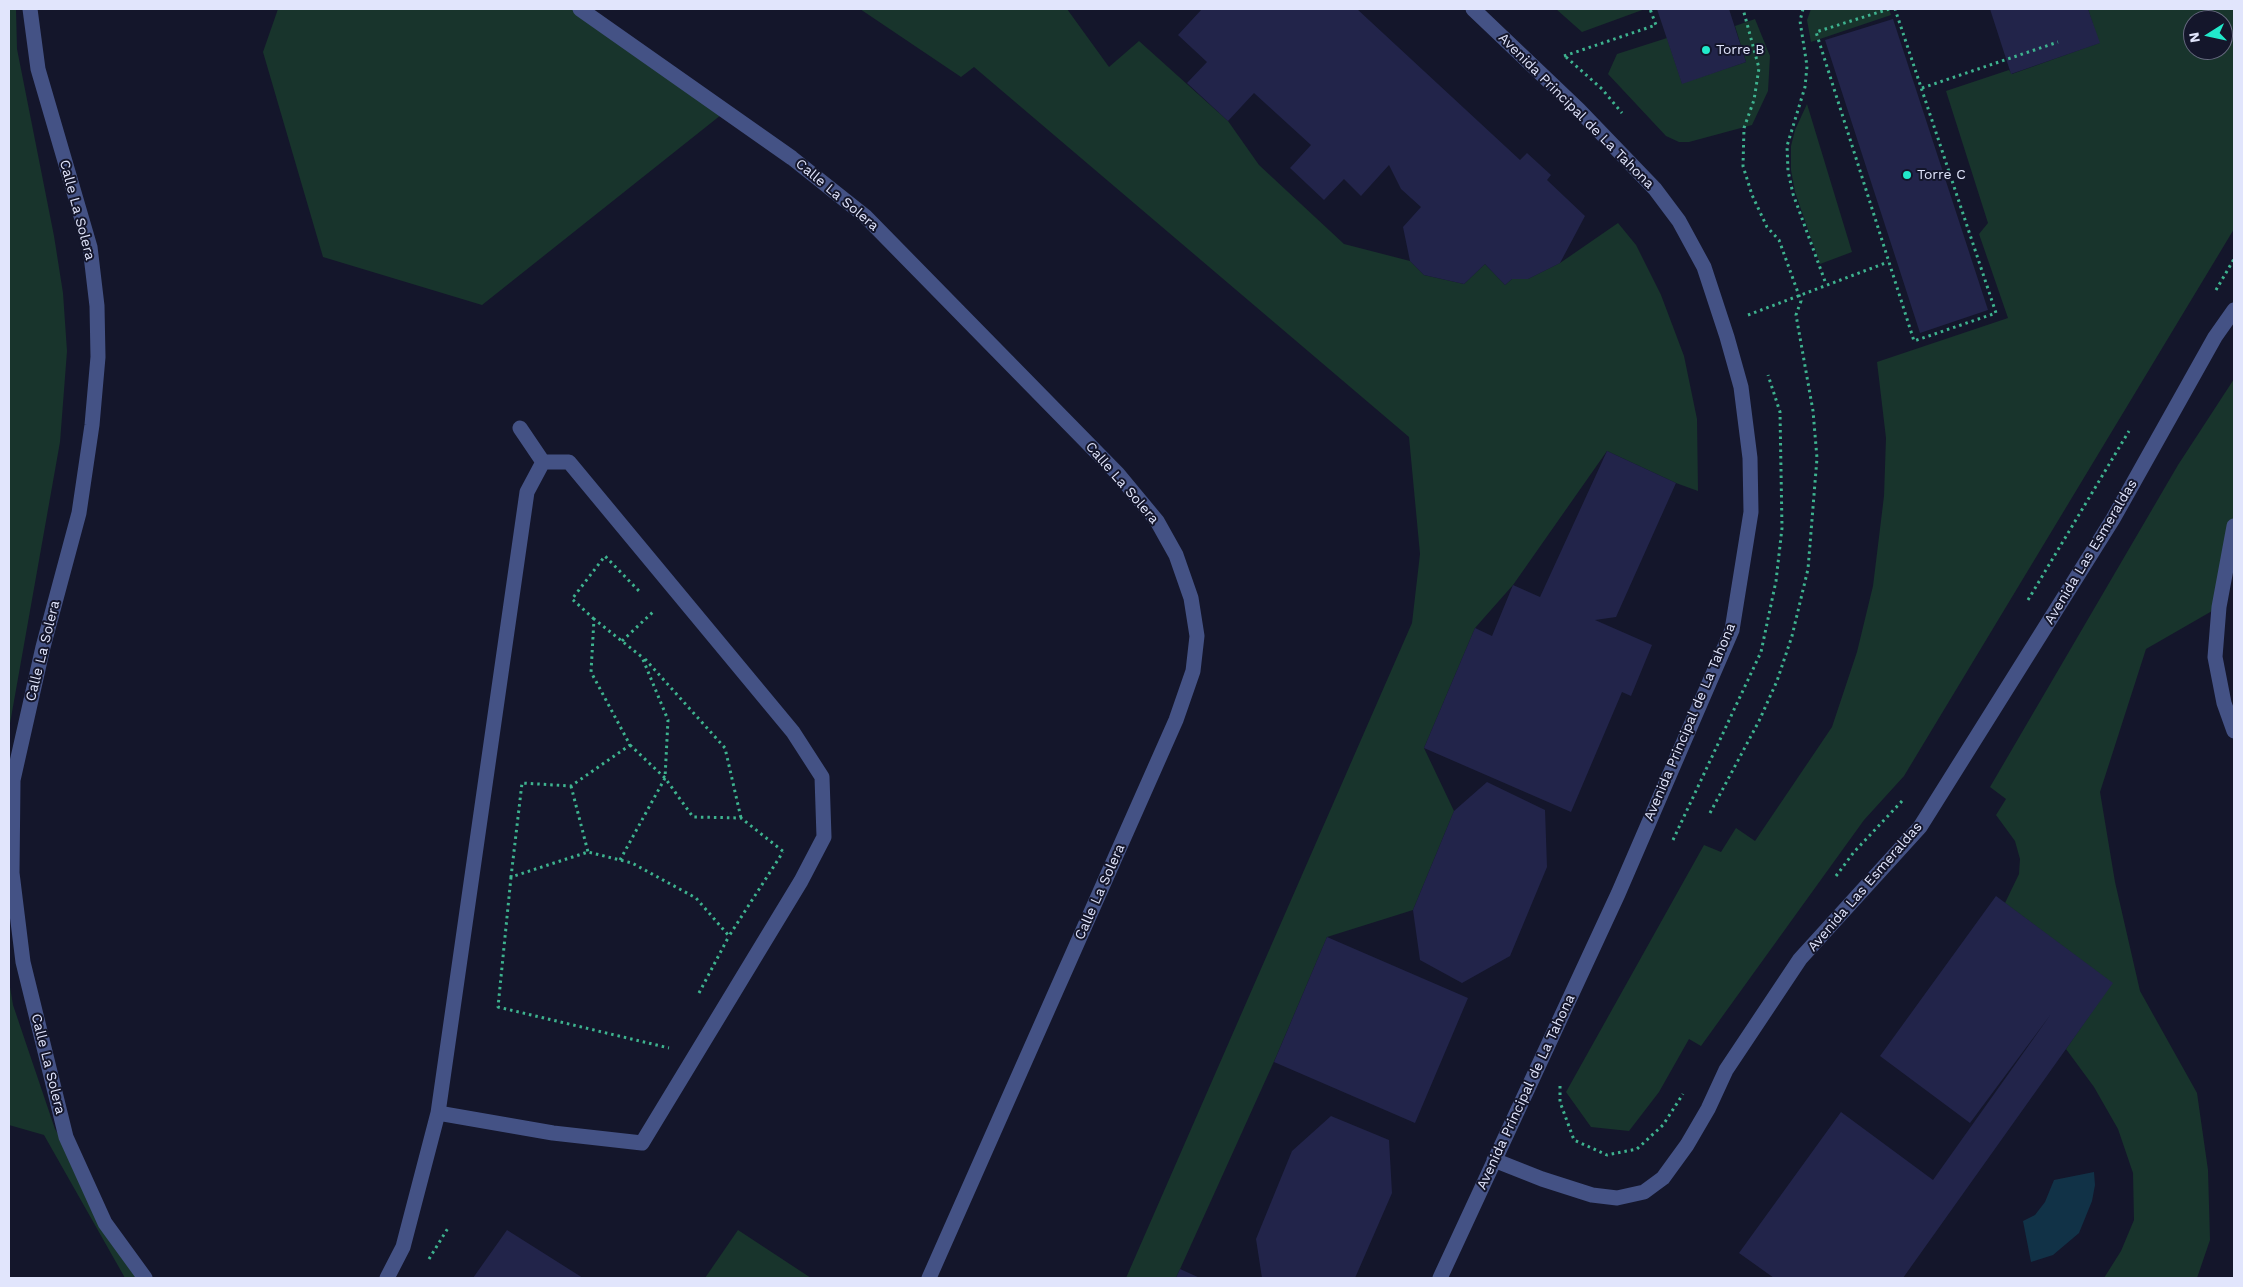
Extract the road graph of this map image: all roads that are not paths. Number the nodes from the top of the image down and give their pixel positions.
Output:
1 (30, 9) edge
2 (580, 9) edge
3 (1473, 9) edge
4 (2234, 310) edge
5 (520, 428) dead end
6 (543, 462) junction
7 (2234, 526) edge
8 (2234, 731) edge
9 (438, 1113) junction
10 (1494, 1160) junction
11 (145, 1278) edge
12 (387, 1278) edge
13 (929, 1278) edge
14 (1440, 1278) edge

1 - 11 street, Calle La Solera
2 - 13 street, Calle La Solera
3 - 10 street, Avenida Principal de La Tahona
4 - 10 street, Avenida Las Esmeraldas
5 - 6 street
6 - 9 street
6 - 9 street
7 - 8 street
9 - 12 street
10 - 14 street, Avenida Principal de La Tahona

